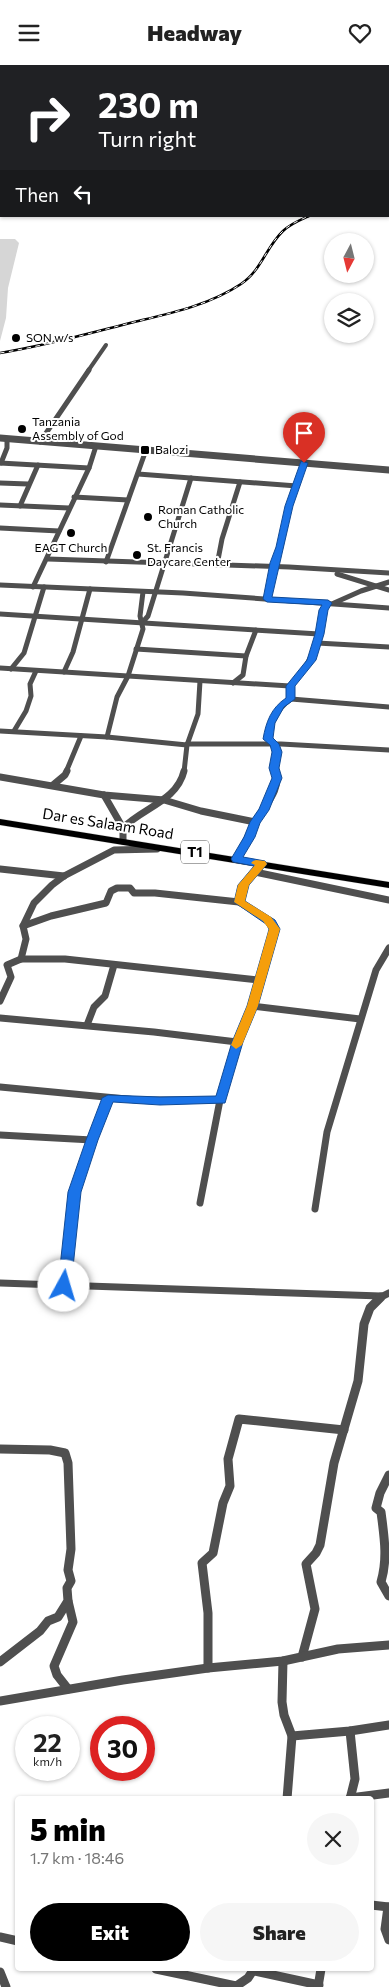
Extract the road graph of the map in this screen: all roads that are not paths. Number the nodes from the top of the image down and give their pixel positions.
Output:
1 (106, 345) dead end
2 (4, 439) edge
3 (40, 442) junction
4 (96, 446) junction
5 (146, 450) junction
6 (1, 463) edge
7 (304, 463) junction
8 (38, 465) junction
9 (89, 468) junction
10 (389, 470) edge
11 (138, 474) junction
12 (191, 478) junction
13 (240, 482) junction
14 (0, 483) edge
15 (28, 484) junction
16 (297, 486) junction
17 (74, 497) junction
18 (128, 500) junction
19 (0, 505) edge
20 (20, 506) junction
21 (69, 509) junction
22 (0, 528) edge
23 (59, 531) junction
24 (48, 559) junction
25 (106, 562) junction
26 (163, 564) junction
27 (217, 565) junction
28 (274, 567) junction
29 (331, 571) junction
30 (389, 573) edge
31 (389, 582) edge
32 (0, 585) edge
33 (376, 586) junction
34 (33, 587) junction
35 (44, 587) junction
36 (90, 589) junction
37 (389, 590) edge
38 (143, 592) junction
39 (154, 593) junction
40 (267, 599) junction
41 (331, 603) junction
42 (389, 608) edge
43 (0, 614) edge
44 (34, 616) junction
45 (82, 619) junction
46 (142, 623) junction
47 (256, 630) junction
48 (319, 634) junction
49 (317, 643) junction
50 (389, 647) edge
51 (136, 649) junction
52 (246, 656) junction
53 (0, 668) edge
54 (11, 669) junction
55 (36, 671) junction
56 (64, 672) junction
57 (128, 676) junction
58 (200, 681) junction
59 (233, 683) junction
60 (290, 686) junction
61 (291, 699) junction
62 (389, 707) edge
63 (0, 731) edge
64 (14, 731) junction
65 (81, 736) junction
66 (107, 737) junction
67 (274, 744) junction
68 (187, 745) junction
69 (389, 750) edge
70 (0, 777) edge
71 (52, 785) junction
72 (104, 795) junction
73 (164, 800) junction
74 (0, 822) edge
75 (255, 822) junction
76 (123, 828) junction
77 (123, 841) junction
78 (169, 849) junction
79 (236, 859) junction
80 (258, 868) junction
81 (0, 869) edge
82 (64, 876) junction
83 (389, 885) edge
84 (389, 900) edge
85 (239, 902) junction
86 (23, 926) junction
87 (389, 948) edge
88 (22, 959) junction
89 (3, 965) edge
90 (114, 965) junction
91 (259, 981) junction
92 (0, 1001) edge
93 (252, 1006) junction
94 (0, 1018) edge
95 (360, 1019) junction
96 (87, 1025) junction
97 (238, 1042) junction
98 (0, 1087) edge
99 (108, 1098) junction
100 (220, 1100) junction
101 (0, 1135) edge
102 (92, 1140) junction
103 (200, 1203) dead end
104 (315, 1209) dead end
105 (0, 1283) edge
106 (64, 1286) junction
107 (385, 1294) edge
108 (344, 1430) junction
109 (0, 1449) edge
110 (389, 1475) edge
111 (389, 1596) edge
112 (68, 1601) junction
113 (389, 1645) edge
114 (302, 1657) junction
115 (283, 1661) junction
116 (0, 1662) edge
117 (208, 1668) junction
118 (68, 1689) junction
119 (0, 1701) edge
120 (389, 1725) edge
121 (350, 1731) junction
122 (292, 1736) junction
123 (389, 1793) edge
124 (287, 1796) edge
125 (351, 1796) edge
126 (366, 1796) edge
127 (374, 1905) edge
128 (388, 1907) edge
129 (0, 1937) edge
130 (15, 1940) edge
131 (389, 1940) edge
132 (165, 1971) edge
133 (253, 1971) edge
134 (258, 1971) edge
135 (321, 1971) edge
136 (0, 1972) edge
137 (318, 1986) edge
138 (6, 1987) edge
139 (235, 1987) edge

1 - 3 street
2 - 3 street
2 - 6 street
3 - 4 street
4 - 5 street
4 - 9 street
5 - 7 street
5 - 11 street
6 - 8 street
7 - 10 street
7 - 16 street
8 - 9 street
8 - 15 street
9 - 17 street
11 - 12 street
11 - 18 street
12 - 13 street
12 - 26 street
13 - 16 street
13 - 27 street
14 - 15 street
15 - 20 street
16 - 28 street
17 - 18 street
17 - 21 street
18 - 25 street
19 - 20 street
20 - 21 street
21 - 23 street
22 - 23 street
23 - 24 street
24 - 25 street
24 - 34 street
25 - 26 street
26 - 27 street
26 - 39 street
27 - 28 street
28 - 29 street
28 - 40 street
29 - 30 street
29 - 33 street
31 - 33 street
32 - 34 street
33 - 37 street
33 - 41 street
34 - 35 street
35 - 36 street
35 - 44 street
36 - 38 street
36 - 45 street
38 - 39 street
38 - 46 street
39 - 40 street
39 - 46 street
40 - 41 street
41 - 42 street
41 - 48 street
43 - 44 street
44 - 45 street
44 - 54 street
45 - 46 street
45 - 56 street
46 - 47 street
46 - 51 street
47 - 48 street
47 - 52 street
48 - 49 street
49 - 50 street
49 - 60 street
51 - 52 street
51 - 57 street
52 - 59 street
53 - 54 street
54 - 55 street
55 - 56 street
55 - 64 street
56 - 57 street
57 - 58 street
57 - 66 street
58 - 59 street
58 - 68 street
59 - 60 street
60 - 61 street
61 - 62 street
61 - 67 street
63 - 64 street
64 - 65 street
65 - 66 street
65 - 71 street
66 - 68 street
67 - 68 street
67 - 69 street
67 - 75 street
68 - 73 street
70 - 71 street
71 - 72 street
72 - 73 street
72 - 76 street
73 - 75 street
73 - 76 street
74 - 77 highway, Dar es Salaam Road / T1
75 - 79 street
76 - 77 street
77 - 78 highway, Dar es Salaam Road / T1
78 - 79 highway, Dar es Salaam Road / T1
78 - 82 street
79 - 80 highway, Dar es Salaam Road / T1
80 - 83 highway, Dar es Salaam Road / T1
80 - 84 street
80 - 85 street
81 - 82 street
82 - 86 street
85 - 86 street
85 - 91 street
86 - 88 street
87 - 95 street
88 - 89 street
88 - 90 street
89 - 92 street
90 - 91 street
90 - 96 street
91 - 93 street
93 - 95 street
93 - 97 street
94 - 96 street
95 - 104 street
96 - 97 street
97 - 100 street
98 - 99 street
99 - 100 street
99 - 102 street
100 - 103 street
101 - 102 street
102 - 106 street
105 - 106 street
106 - 107 street
107 - 108 street
108 - 114 street
108 - 117 street
109 - 112 street
110 - 111 street
112 - 116 street
112 - 118 street
113 - 114 street
114 - 115 street
115 - 117 street
115 - 122 street
117 - 118 street
118 - 119 street
120 - 121 street
121 - 122 street
121 - 125 street
122 - 124 street
123 - 126 street
127 - 128 street
128 - 131 street
129 - 130 street
132 - 139 street
133 - 139 street
134 - 137 street
135 - 137 street
136 - 138 street

